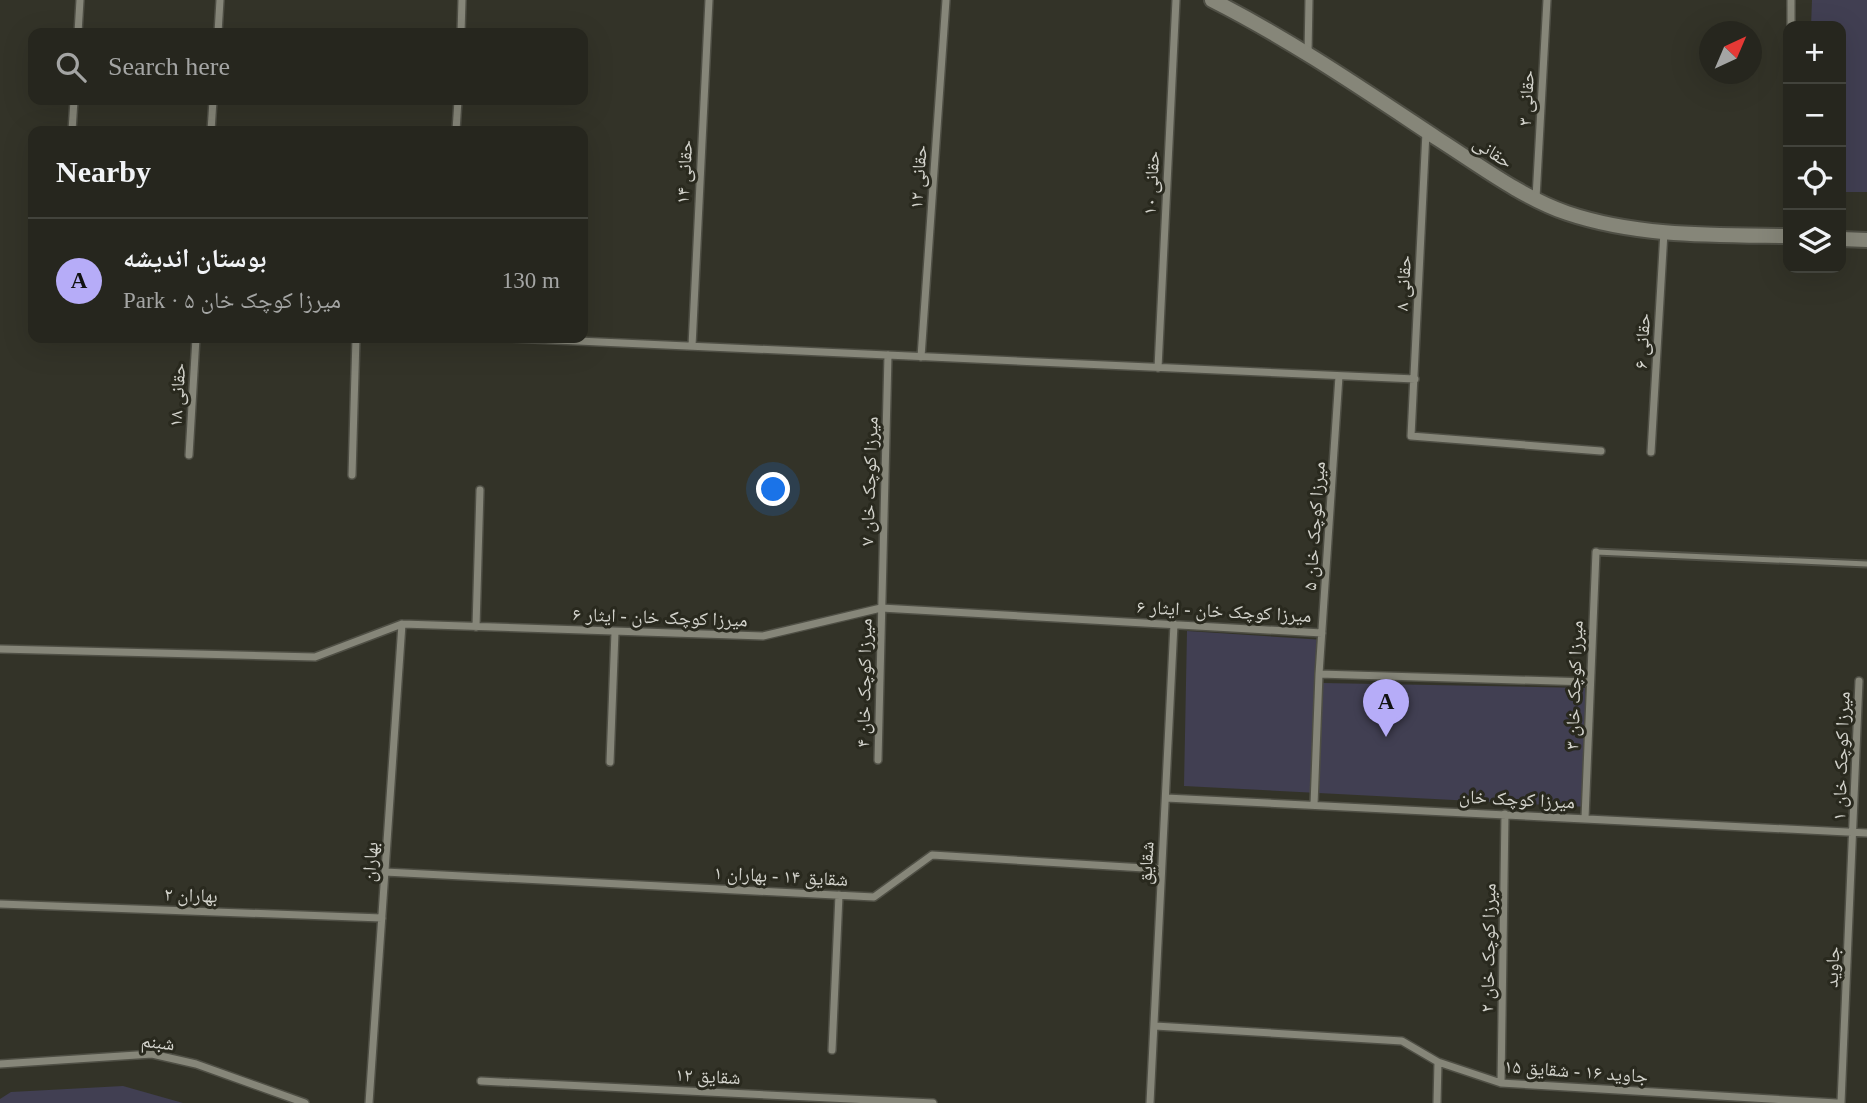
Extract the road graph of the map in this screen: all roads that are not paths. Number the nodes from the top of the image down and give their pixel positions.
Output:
1 (80, 0) edge
2 (220, 0) edge
3 (462, 0) edge
4 (709, 0) edge
5 (946, 0) edge
6 (1176, 0) edge
7 (1212, 0) edge
8 (1309, 0) edge
9 (1547, 0) edge
10 (1791, 0) edge
11 (1791, 21) edge
12 (78, 28) edge
13 (218, 28) edge
14 (461, 28) edge
15 (1308, 53) junction
16 (74, 105) edge
17 (213, 105) edge
18 (458, 105) edge
19 (72, 126) edge
20 (211, 126) edge
21 (456, 126) edge
22 (1426, 131) junction
23 (1536, 198) junction
24 (1664, 232) junction
25 (1783, 236) edge
26 (1846, 239) edge
27 (1867, 240) edge
28 (588, 341) edge
29 (196, 343) edge
30 (356, 343) edge
31 (692, 346) junction
32 (888, 355) junction
33 (921, 357) junction
34 (1158, 368) junction
35 (1339, 376) junction
36 (1415, 379) junction
37 (1601, 451) dead end
38 (1651, 452) dead end
39 (189, 455) dead end
40 (352, 475) dead end
41 (480, 490) dead end
42 (1596, 552) joint
43 (1867, 564) edge
44 (881, 608) junction
45 (402, 624) junction
46 (1174, 624) junction
47 (476, 627) junction
48 (615, 632) junction
49 (1322, 633) junction
50 (0, 649) edge
51 (1319, 674) junction
52 (1859, 681) dead end
53 (1589, 682) junction
54 (878, 760) dead end
55 (610, 762) dead end
56 (1166, 798) junction
57 (1314, 805) junction
58 (1505, 814) junction
59 (1585, 818) junction
60 (1854, 832) junction
61 (1867, 832) edge
62 (1161, 869) junction
63 (385, 872) junction
64 (839, 895) junction
65 (0, 904) edge
66 (382, 918) junction
67 (1154, 1026) junction
68 (832, 1050) dead end
69 (1438, 1062) junction
70 (0, 1064) edge
71 (481, 1081) dead end
72 (1501, 1083) junction
73 (305, 1103) edge
74 (369, 1103) edge
75 (933, 1103) edge
76 (1150, 1103) edge
77 (1437, 1103) edge
78 (1839, 1103) edge

1 - 12 street
2 - 13 street
3 - 14 street
4 - 31 street, حقانی ۱۴
5 - 33 street, حقانی ۱۲
6 - 34 street, حقانی ۱۰
7 - 15 main road, حقانی
8 - 15 street
9 - 23 street, حقانی ۳
10 - 11 street
15 - 22 main road, حقانی
16 - 19 street
17 - 20 street
18 - 21 street
22 - 23 main road, حقانی
22 - 36 street, حقانی ۸
23 - 24 main road, حقانی
24 - 25 main road, حقانی
24 - 38 street, حقانی ۶
26 - 27 main road
28 - 31 street
29 - 39 street, حقانی ۱۸
30 - 40 street
31 - 32 street
32 - 33 street
32 - 44 street, میرزا کوچک خان ۷
33 - 34 street
34 - 35 street
35 - 36 street
35 - 49 street, میرزا کوچک خان ۵
36 - 37 street, حقانی ۸
41 - 47 street
42 - 43 lane
42 - 53 street, میرزا کوچک خان ۳
44 - 46 street, میرزا کوچک خان - ایثار ۶
44 - 48 street, میرزا کوچک خان - ایثار ۶
44 - 54 street, میرزا کوچک خان ۴
45 - 47 street, میرزا کوچک خان - ایثار ۶
45 - 50 street, میرزا کوچک خان - ایثار ۶
45 - 63 street, بهاران
46 - 49 street, میرزا کوچک خان - ایثار ۶
46 - 56 street, شقایق
47 - 48 street, میرزا کوچک خان - ایثار ۶
48 - 55 street
49 - 51 street, میرزا کوچک خان ۵
51 - 53 street
51 - 57 street, میرزا کوچک خان ۵
52 - 60 street, میرزا کوچک خان ۱
53 - 59 street, میرزا کوچک خان ۳
56 - 57 street, میرزا کوچک خان
56 - 62 street, شقایق
57 - 58 street, میرزا کوچک خان
58 - 59 street, میرزا کوچک خان
58 - 72 street, میرزا کوچک خان ۲
59 - 60 street, میرزا کوچک خان
60 - 61 street, میرزا کوچک خان
60 - 78 street, جاوید
62 - 64 street, شقایق ۱۴ - بهاران ۱
62 - 67 street, شقایق
63 - 64 street, شقایق ۱۴ - بهاران ۱
63 - 66 street, بهاران
64 - 68 street
65 - 66 street, بهاران ۲
66 - 74 street, بهاران
67 - 69 street, جاوید ۱۶ - شقایق ۱۵
67 - 76 street, شقایق
69 - 72 street, جاوید ۱۶ - شقایق ۱۵
69 - 77 street
70 - 73 street, شبنم
71 - 75 street, شقایق ۱۲
72 - 78 street, جاوید ۱۶ - شقایق ۱۵

